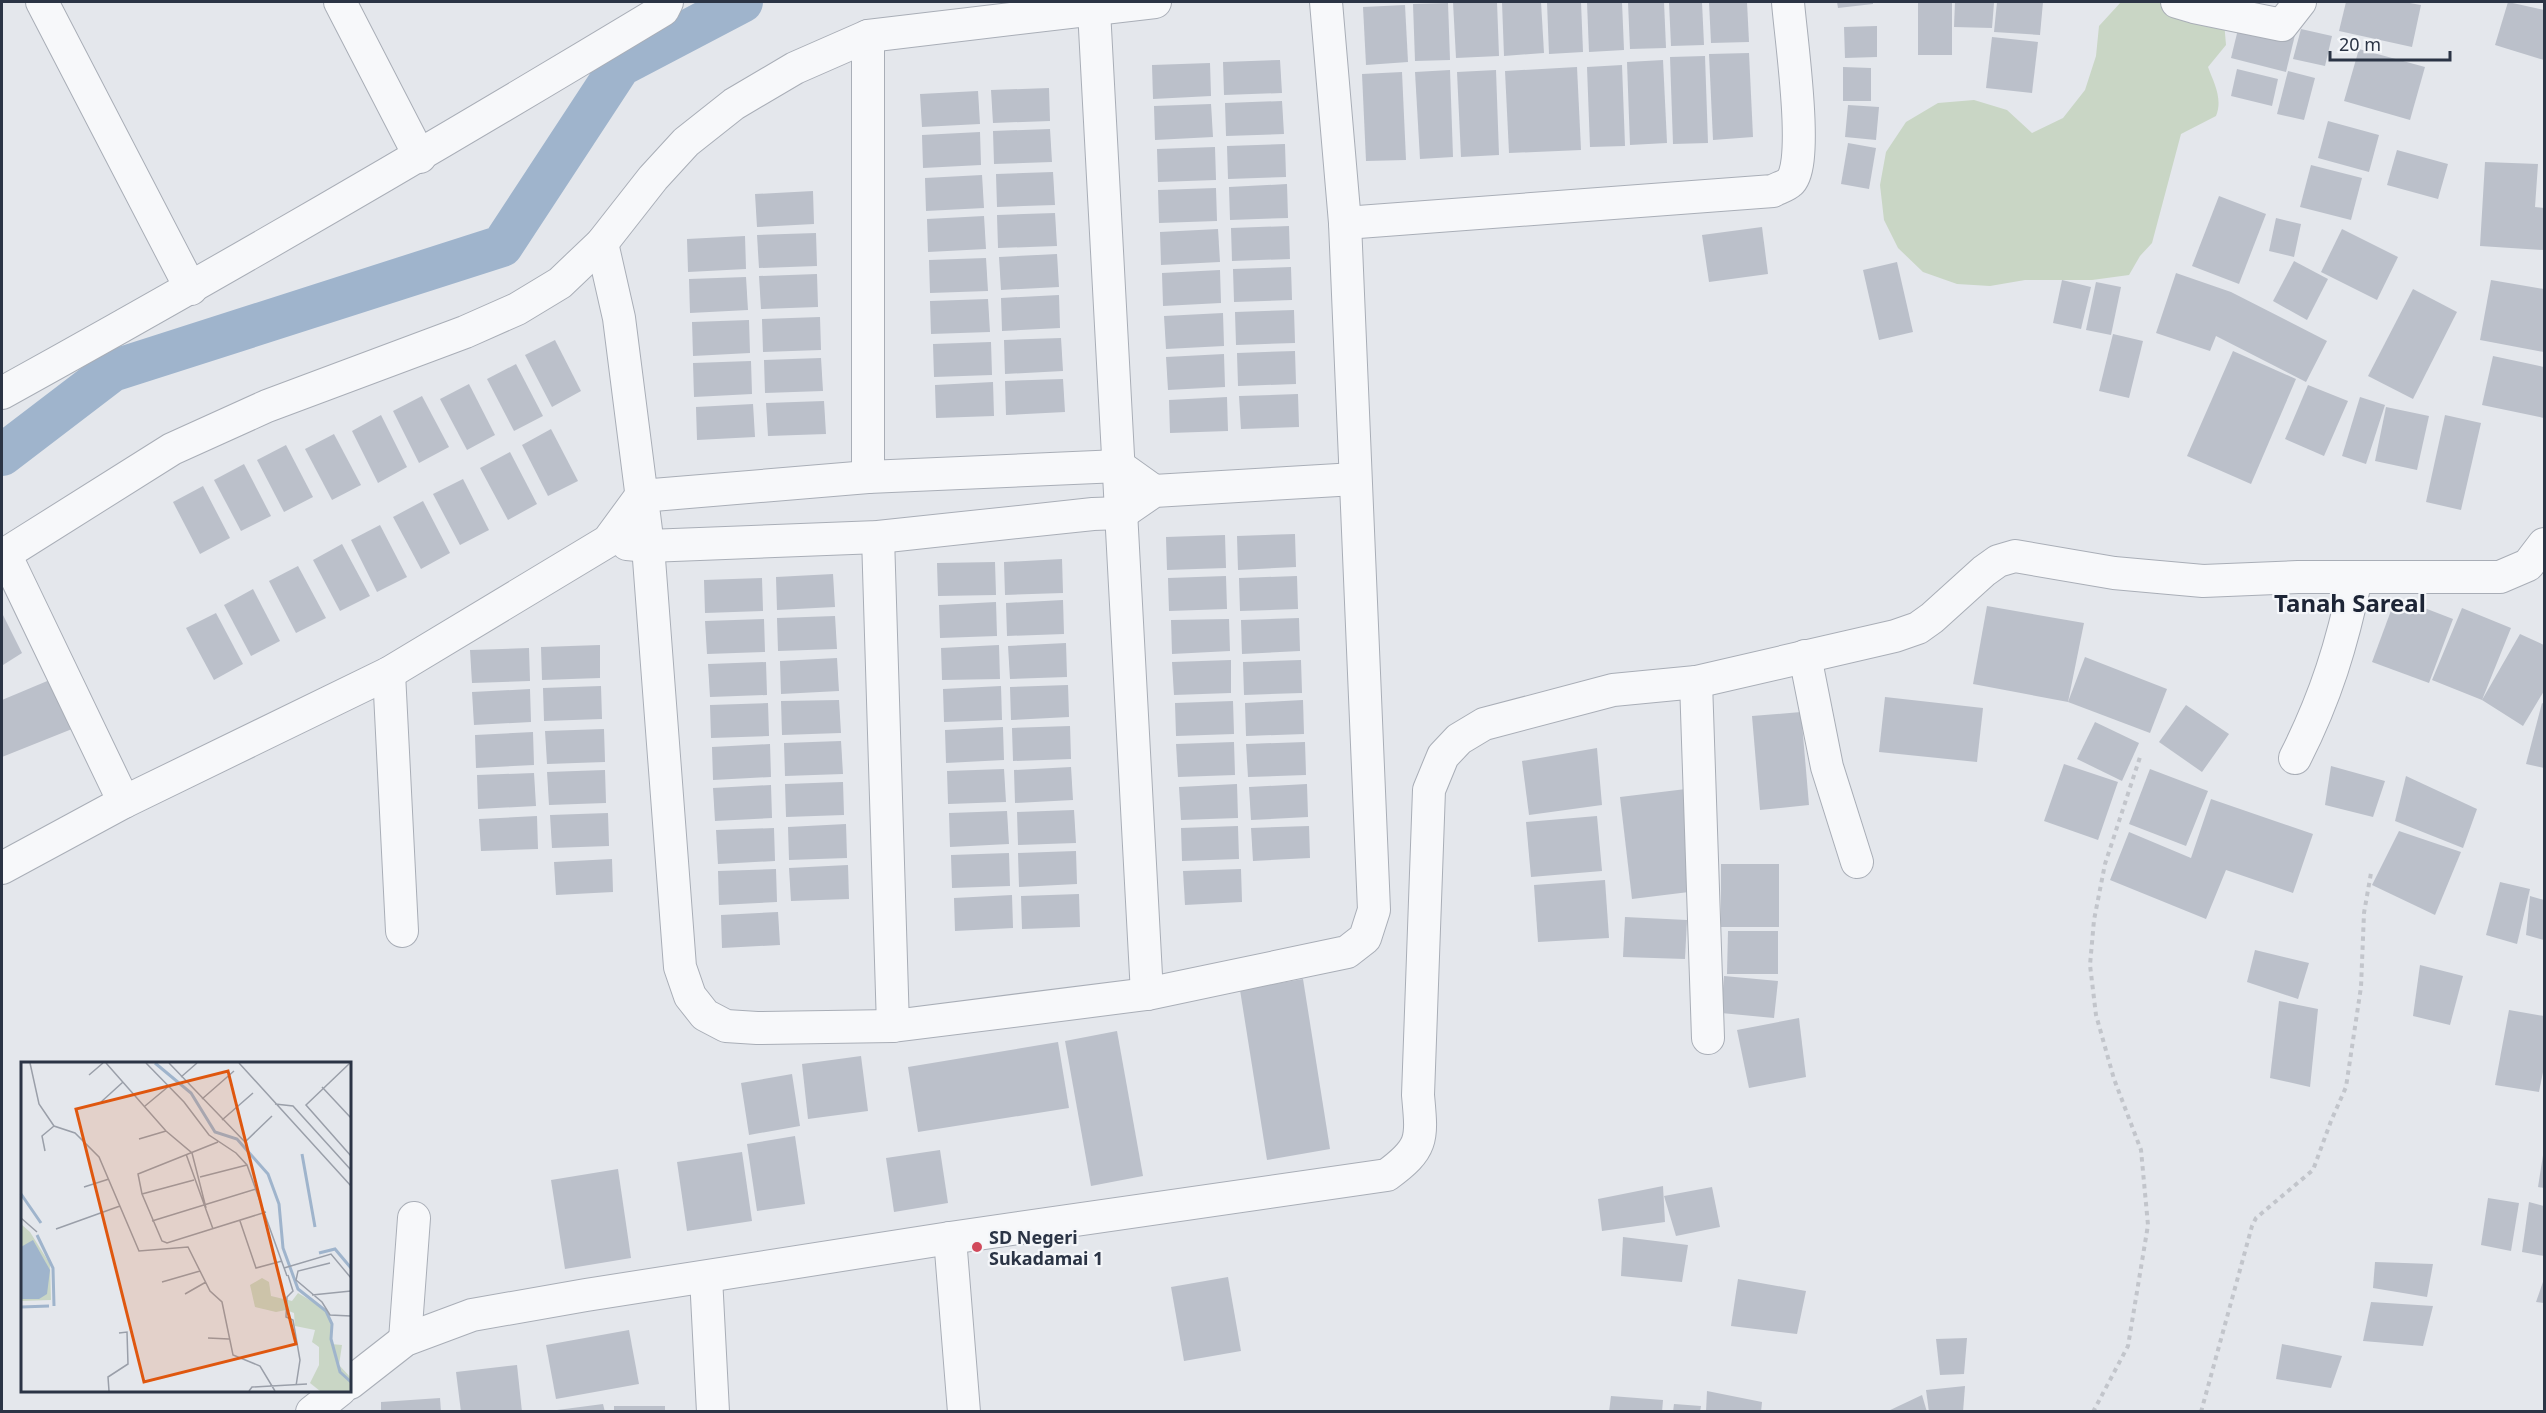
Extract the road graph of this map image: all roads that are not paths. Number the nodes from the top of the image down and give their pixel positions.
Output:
1 (42, 2) edge
2 (340, 2) edge
3 (666, 2) edge
4 (1155, 2) edge
5 (1326, 2) edge
6 (1788, 2) edge
7 (2177, 2) edge
8 (2300, 2) edge
9 (1094, 10) junction
10 (868, 36) junction
11 (420, 156) junction
12 (1345, 223) junction
13 (602, 243) junction
14 (191, 289) junction
15 (2, 393) edge
16 (1119, 466) junction
17 (868, 477) junction
18 (1355, 479) junction
19 (1154, 491) junction
20 (641, 496) junction
21 (1122, 513) junction
22 (878, 537) junction
23 (608, 541) junction
24 (2544, 544) edge
25 (648, 546) junction
26 (3, 555) edge
27 (2356, 578) junction
28 (1805, 656) junction
29 (389, 673) junction
30 (1696, 682) junction
31 (2295, 758) dead end
32 (124, 802) junction
33 (1857, 862) dead end
34 (2, 868) edge
35 (402, 931) dead end
36 (1147, 994) junction
37 (893, 1026) junction
38 (1708, 1038) dead end
39 (414, 1218) dead end
40 (950, 1238) junction
41 (695, 1278) junction
42 (405, 1340) junction
43 (351, 1382) edge
44 (337, 1392) edge
45 (312, 1412) edge
46 (695, 1412) edge
47 (713, 1412) edge
48 (964, 1412) edge

1 - 14 street
2 - 11 street
3 - 11 street
4 - 9 street
5 - 12 street
6 - 12 street
7 - 8 street
9 - 10 street
9 - 16 street
10 - 13 street
10 - 17 street
11 - 14 street
12 - 18 street
13 - 20 street
13 - 26 street
14 - 15 street
16 - 17 street
16 - 19 street
16 - 21 street
17 - 20 street
18 - 19 street
18 - 36 street
19 - 21 street
20 - 23 street
20 - 25 street
21 - 22 street
21 - 36 street
22 - 25 street
22 - 37 street
23 - 25 street
23 - 29 street
24 - 27 street
25 - 37 street
26 - 32 street
27 - 28 street
27 - 31 street
28 - 30 street
28 - 33 street
29 - 32 street
29 - 35 street
30 - 38 street
30 - 40 street
32 - 34 street
36 - 37 street
39 - 42 street
40 - 41 street
40 - 48 street
41 - 42 street
41 - 46 street
41 - 47 street
42 - 43 street
44 - 45 street

